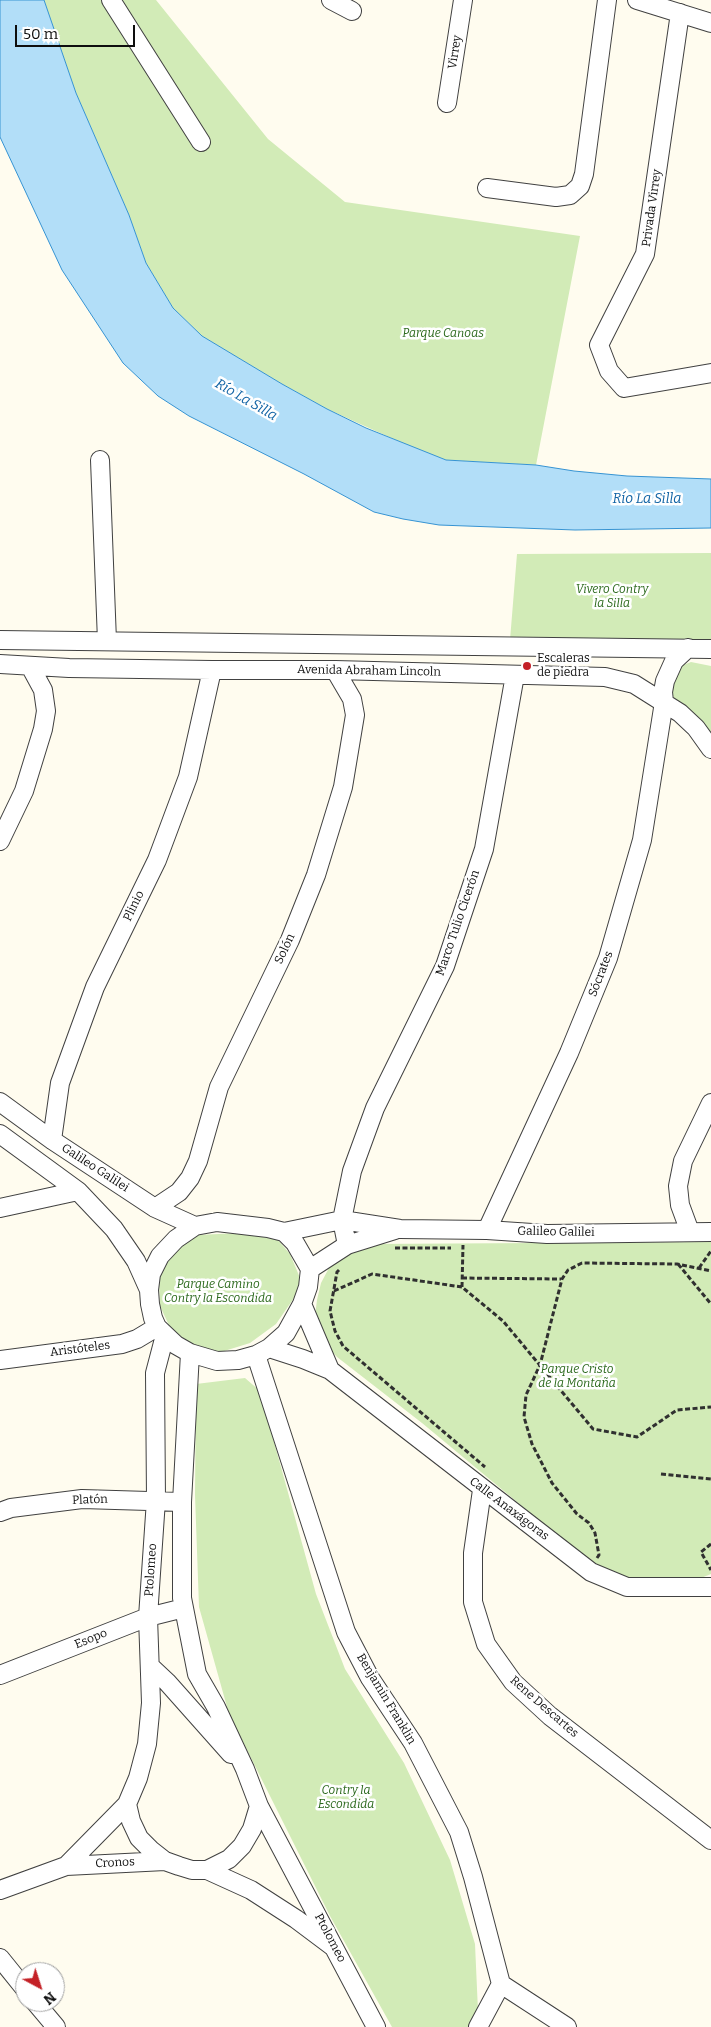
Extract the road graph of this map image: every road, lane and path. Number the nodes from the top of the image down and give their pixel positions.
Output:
1 (111, 0) edge
2 (331, 0) edge
3 (463, 0) edge
4 (607, 0) edge
5 (637, 0) edge
6 (352, 11) dead end
7 (680, 13) junction
8 (711, 23) edge
9 (446, 103) dead end
10 (201, 142) dead end
11 (487, 188) dead end
12 (711, 373) edge
13 (100, 460) dead end
14 (0, 640) edge
15 (107, 641) junction
16 (688, 648) junction
17 (711, 649) edge
18 (0, 664) edge
19 (30, 666) junction
20 (212, 670) junction
21 (335, 670) junction
22 (515, 675) junction
23 (664, 702) junction
24 (711, 749) edge
25 (0, 841) edge
26 (0, 1102) edge
27 (711, 1103) edge
28 (0, 1134) edge
29 (52, 1140) junction
30 (78, 1191) junction
31 (0, 1208) edge
32 (155, 1208) junction
33 (342, 1220) junction
34 (196, 1226) junction
35 (400, 1229) junction
36 (462, 1229) junction
37 (487, 1230) junction
38 (284, 1232) junction
39 (690, 1232) junction
40 (711, 1232) edge
41 (347, 1245) junction
42 (391, 1248) dead end
43 (463, 1248) junction
44 (472, 1248) dead end
45 (711, 1251) edge
46 (678, 1264) junction
47 (342, 1267) dead end
48 (699, 1268) junction
49 (310, 1269) junction
50 (711, 1271) edge
51 (462, 1278) junction
52 (562, 1279) junction
53 (462, 1288) junction
54 (149, 1290) junction
55 (333, 1291) junction
56 (302, 1304) junction
57 (711, 1304) edge
58 (161, 1331) junction
59 (263, 1351) junction
60 (190, 1353) junction
61 (0, 1360) edge
62 (540, 1365) junction
63 (330, 1370) junction
64 (711, 1407) edge
65 (488, 1470) dead end
66 (661, 1474) dead end
67 (711, 1479) edge
68 (482, 1490) junction
69 (156, 1500) junction
70 (182, 1502) junction
71 (0, 1512) edge
72 (710, 1546) edge
73 (591, 1549) dead end
74 (598, 1555) junction
75 (605, 1560) dead end
76 (711, 1570) edge
77 (591, 1572) junction
78 (707, 1579) edge
79 (184, 1608) junction
80 (148, 1617) junction
81 (151, 1667) junction
82 (0, 1675) edge
83 (245, 1769) junction
84 (127, 1804) junction
85 (259, 1806) junction
86 (711, 1840) edge
87 (165, 1861) junction
88 (66, 1866) junction
89 (207, 1870) junction
90 (0, 1890) edge
91 (336, 1949) junction
92 (0, 1958) edge
93 (15, 1977) edge
94 (501, 1984) junction
95 (43, 2012) edge
96 (56, 2027) edge
97 (376, 2027) edge
98 (478, 2027) edge
99 (567, 2027) edge

1 - 10 street
2 - 6 street
3 - 9 street, Virrey
4 - 11 street
5 - 7 street
7 - 8 street
7 - 12 street, Privada Virrey
13 - 15 street
14 - 15 street, Avenida Abraham Lincoln
15 - 16 street, Avenida Abraham Lincoln
16 - 17 street, Avenida Abraham Lincoln
16 - 23 street, Sócrates
18 - 19 street, Avenida Abraham Lincoln
19 - 20 street, Avenida Abraham Lincoln
19 - 25 street
20 - 21 street, Avenida Abraham Lincoln
20 - 29 street, Plinio
21 - 22 street, Avenida Abraham Lincoln
21 - 32 street, Solón
22 - 23 street, Avenida Abraham Lincoln
22 - 33 street, Marco Tulio Cicerón
23 - 24 street, Avenida Abraham Lincoln
23 - 37 street, Sócrates
26 - 29 street, Galileo Galilei
27 - 39 street
28 - 30 street
29 - 32 street, Galileo Galilei
30 - 31 street
30 - 54 street
32 - 34 street, Galileo Galilei
33 - 35 street, Galileo Galilei
33 - 38 street, Galileo Galilei
33 - 41 street, Marco Tulio Cicerón
34 - 38 street
34 - 54 street
35 - 36 street, Galileo Galilei
35 - 41 street, Galileo Galilei
36 - 37 street, Galileo Galilei
36 - 43 path
37 - 39 street, Galileo Galilei
38 - 49 street
39 - 40 street, Galileo Galilei
41 - 49 street, Galileo Galilei
42 - 43 path
43 - 44 path
43 - 51 path
45 - 48 path
46 - 48 path
46 - 52 path
46 - 57 path
47 - 55 path
48 - 50 path
49 - 56 street
51 - 52 path
51 - 53 path
52 - 62 path
53 - 55 path
53 - 62 path
54 - 58 street
55 - 65 path
56 - 59 street
56 - 63 street, Calle Anaxágoras
58 - 60 street
58 - 61 street, Aristóteles
58 - 69 street, Ptolomeo
59 - 60 street
59 - 63 street, Calle Anaxágoras
59 - 94 street, Benjamin Franklin
60 - 70 street, Ptolomeo
62 - 64 path
62 - 74 path
63 - 68 street, Calle Anaxágoras
66 - 67 path
68 - 77 street, Calle Anaxágoras
68 - 86 street, Rene Descartes
69 - 70 street, Platón
69 - 71 street, Platón
69 - 80 street, Ptolomeo
70 - 79 street, Ptolomeo
72 - 76 path
73 - 74 path
74 - 75 path
74 - 77 path
76 - 78 path
77 - 78 street, Calle Anaxágoras
79 - 80 street, Esopo
79 - 83 street, Ptolomeo
80 - 81 street, Ptolomeo
80 - 82 street, Esopo
81 - 83 street, Ptolomeo
81 - 84 street
83 - 85 street, Ptolomeo
84 - 87 street
84 - 88 street, Cronos
85 - 89 street
85 - 91 street, Ptolomeo
87 - 88 street, Cronos
87 - 89 street
88 - 90 street, Cronos
89 - 91 street
91 - 97 street, Ptolomeo
92 - 93 street
94 - 98 street
94 - 99 street
95 - 96 street

